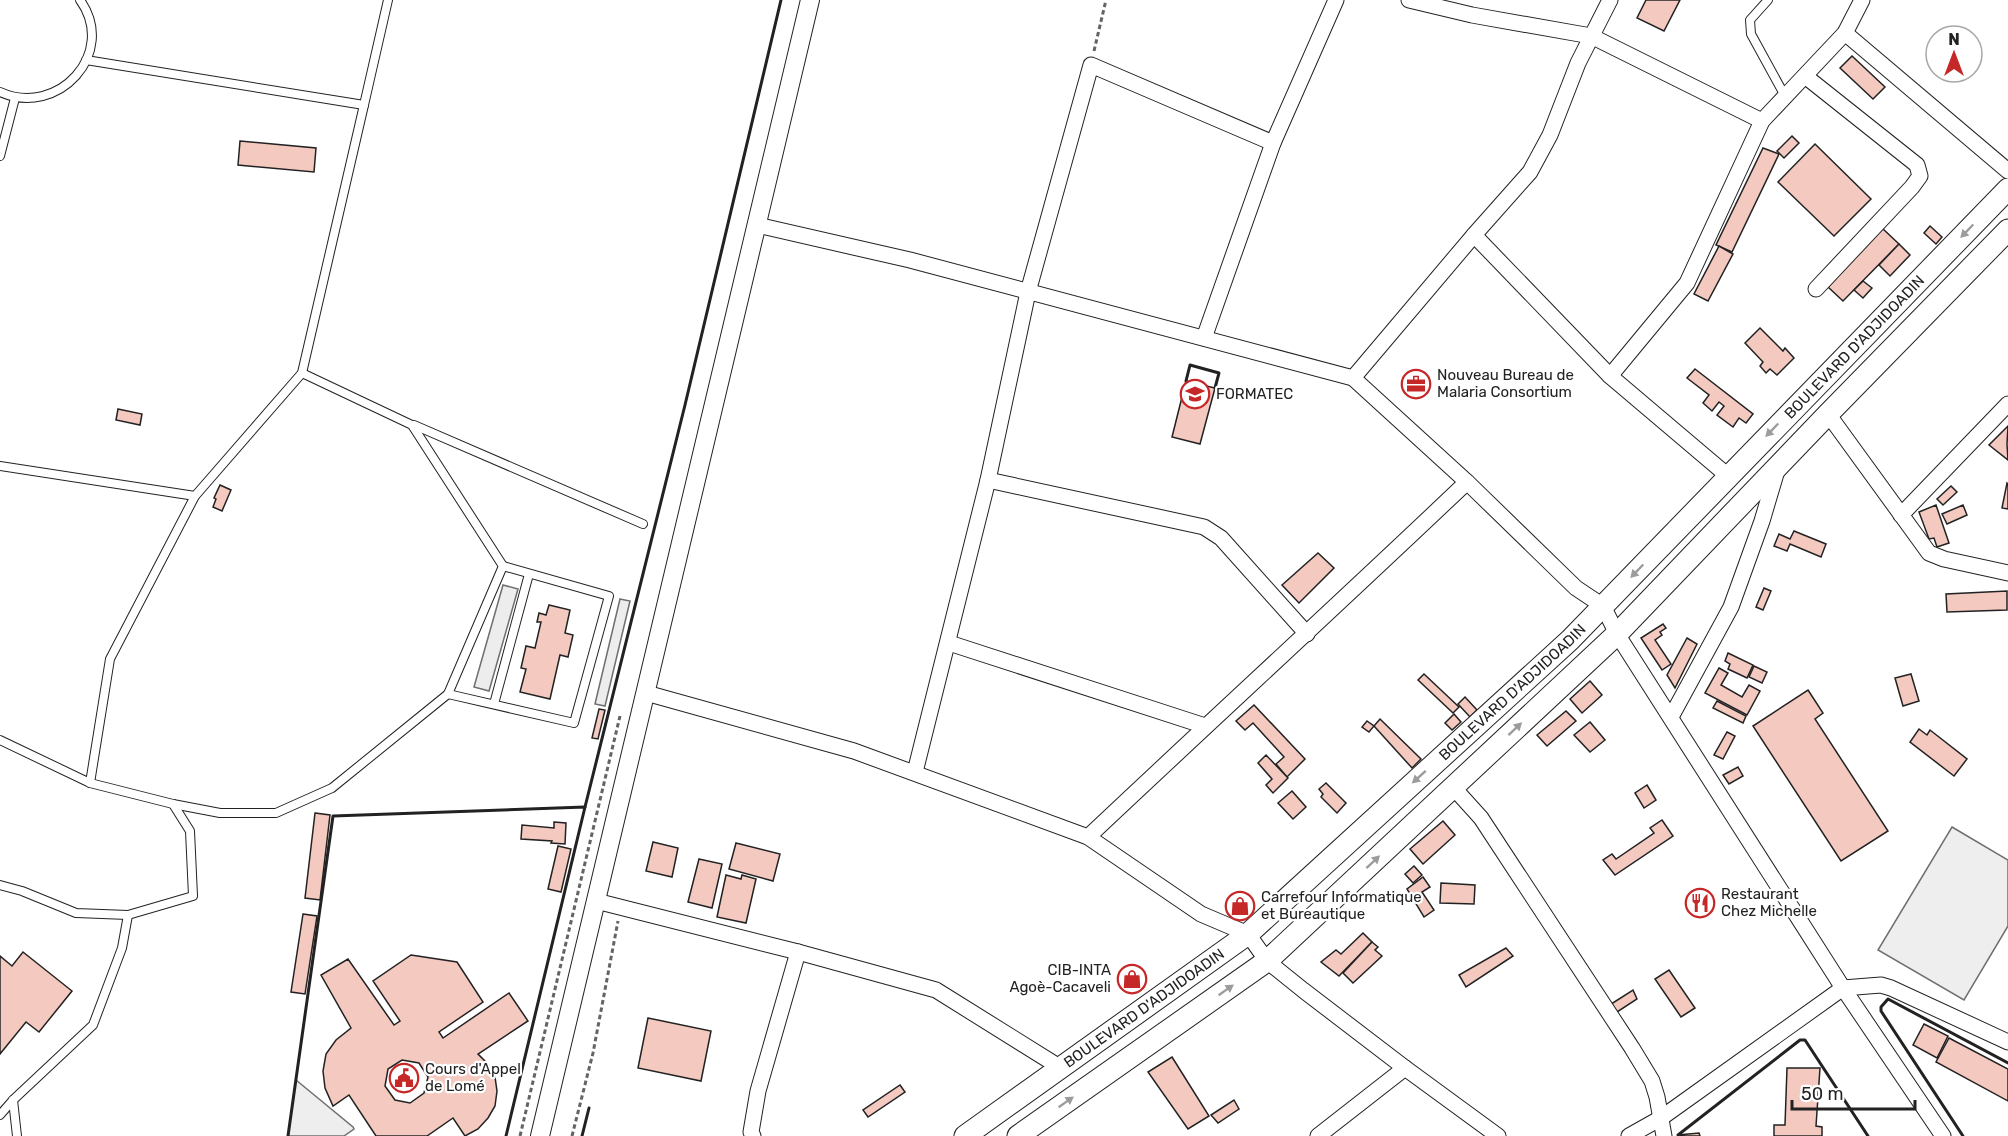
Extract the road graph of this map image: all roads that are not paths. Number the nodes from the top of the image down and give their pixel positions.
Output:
1 (80, 0) edge
2 (388, 0) edge
3 (810, 0) edge
4 (1336, 0) edge
5 (1409, 0) edge
6 (1610, 0) edge
7 (1768, 0) edge
8 (1862, 0) edge
9 (1845, 33) junction
10 (1591, 36) junction
11 (86, 60) junction
12 (1805, 76) junction
13 (0, 92) edge
14 (1785, 96) junction
15 (15, 98) junction
16 (364, 105) junction
17 (1762, 121) junction
18 (1273, 143) junction
19 (0, 156) edge
20 (2008, 171) edge
21 (2008, 189) edge
22 (757, 225) junction
23 (2008, 230) edge
24 (1474, 235) junction
25 (1928, 271) junction
26 (1816, 289) dead end
27 (1028, 292) junction
28 (1942, 297) junction
29 (1204, 338) junction
30 (302, 373) junction
31 (1610, 376) junction
32 (1353, 378) junction
33 (2008, 404) edge
34 (1828, 414) junction
35 (412, 425) junction
36 (1779, 465) junction
37 (0, 466) edge
38 (1728, 476) junction
39 (988, 480) junction
40 (1467, 482) junction
41 (195, 496) junction
42 (1901, 514) junction
43 (643, 524) dead end
44 (503, 566) junction
45 (2008, 573) edge
46 (530, 574) junction
47 (1603, 606) junction
48 (1307, 634) junction
49 (1617, 634) junction
50 (949, 643) junction
51 (646, 693) junction
52 (448, 694) junction
53 (494, 704) junction
54 (1671, 717) junction
55 (1205, 726) junction
56 (0, 740) edge
57 (915, 772) junction
58 (90, 783) junction
59 (1453, 787) junction
60 (173, 804) junction
61 (1088, 837) junction
62 (0, 885) edge
63 (596, 901) junction
64 (128, 915) junction
65 (1248, 934) junction
66 (798, 952) junction
67 (1268, 961) junction
68 (1843, 988) junction
69 (2008, 1042) edge
70 (1061, 1068) junction
71 (1405, 1068) junction
72 (14, 1100) junction
73 (0, 1115) edge
74 (1661, 1118) junction
75 (967, 1135) edge
76 (17, 1136) edge
77 (540, 1136) edge
78 (753, 1136) edge
79 (1018, 1136) edge
80 (1318, 1136) edge
81 (1498, 1136) edge
82 (1629, 1136) edge
83 (1664, 1136) edge
84 (1943, 1136) edge

1 - 11 lane
2 - 16 lane
3 - 22 street
4 - 18 street
5 - 10 street
6 - 10 street
7 - 14 lane
8 - 9 street
9 - 12 street
9 - 20 street
10 - 17 street
10 - 24 street
11 - 15 lane
11 - 16 lane
12 - 14 street
12 - 26 street
13 - 15 lane
14 - 17 street
15 - 19 lane
16 - 30 lane
17 - 31 street
18 - 27 street
18 - 29 street
21 -> 25 main road, BOULEVARD D'ADJIDOADIN
22 - 27 street
22 - 51 street
23 - 28 main road, BOULEVARD D'ADJIDOADIN
24 - 31 street
24 - 32 street
25 - 28 main road
25 -> 38 main road, BOULEVARD D'ADJIDOADIN
27 - 29 street
27 - 39 street
28 - 34 main road, BOULEVARD D'ADJIDOADIN
29 - 32 street
30 - 35 lane
30 - 41 lane
31 - 38 street
32 - 40 street
33 - 42 street
34 - 36 main road, BOULEVARD D'ADJIDOADIN
34 - 42 street
35 - 43 lane
35 - 44 lane
36 - 49 main road, BOULEVARD D'ADJIDOADIN
36 - 54 street
37 - 41 lane
38 -> 47 main road, BOULEVARD D'ADJIDOADIN
39 - 48 street
39 - 50 street
40 - 47 street
40 - 48 street
41 - 58 lane
42 - 45 street
44 - 46 lane
44 - 52 lane
46 - 53 lane
46 - 53 lane
47 - 49 street
47 -> 65 main road, BOULEVARD D'ADJIDOADIN
48 - 55 street
49 - 54 street
59 -> 49 main road, BOULEVARD D'ADJIDOADIN
50 - 55 street
50 - 57 street
51 - 57 street
51 - 63 street
52 - 53 lane
52 - 60 lane
54 - 68 street
55 - 61 street
56 - 58 lane
57 - 61 street
58 - 60 lane
67 -> 59 main road, BOULEVARD D'ADJIDOADIN
59 - 74 street
60 - 64 lane
61 - 65 street
62 - 64 lane
63 - 66 street
63 - 77 street
64 - 72 lane
65 - 67 street
65 - 70 main road, BOULEVARD D'ADJIDOADIN
66 - 70 street
66 - 78 street
67 - 71 street
79 -> 67 main road, BOULEVARD D'ADJIDOADIN
68 - 69 street
68 - 74 street
68 - 84 street
70 - 75 main road, BOULEVARD D'ADJIDOADIN
71 - 80 street
71 - 81 street
72 - 73 lane
72 - 76 lane
74 - 82 street
74 - 83 street

